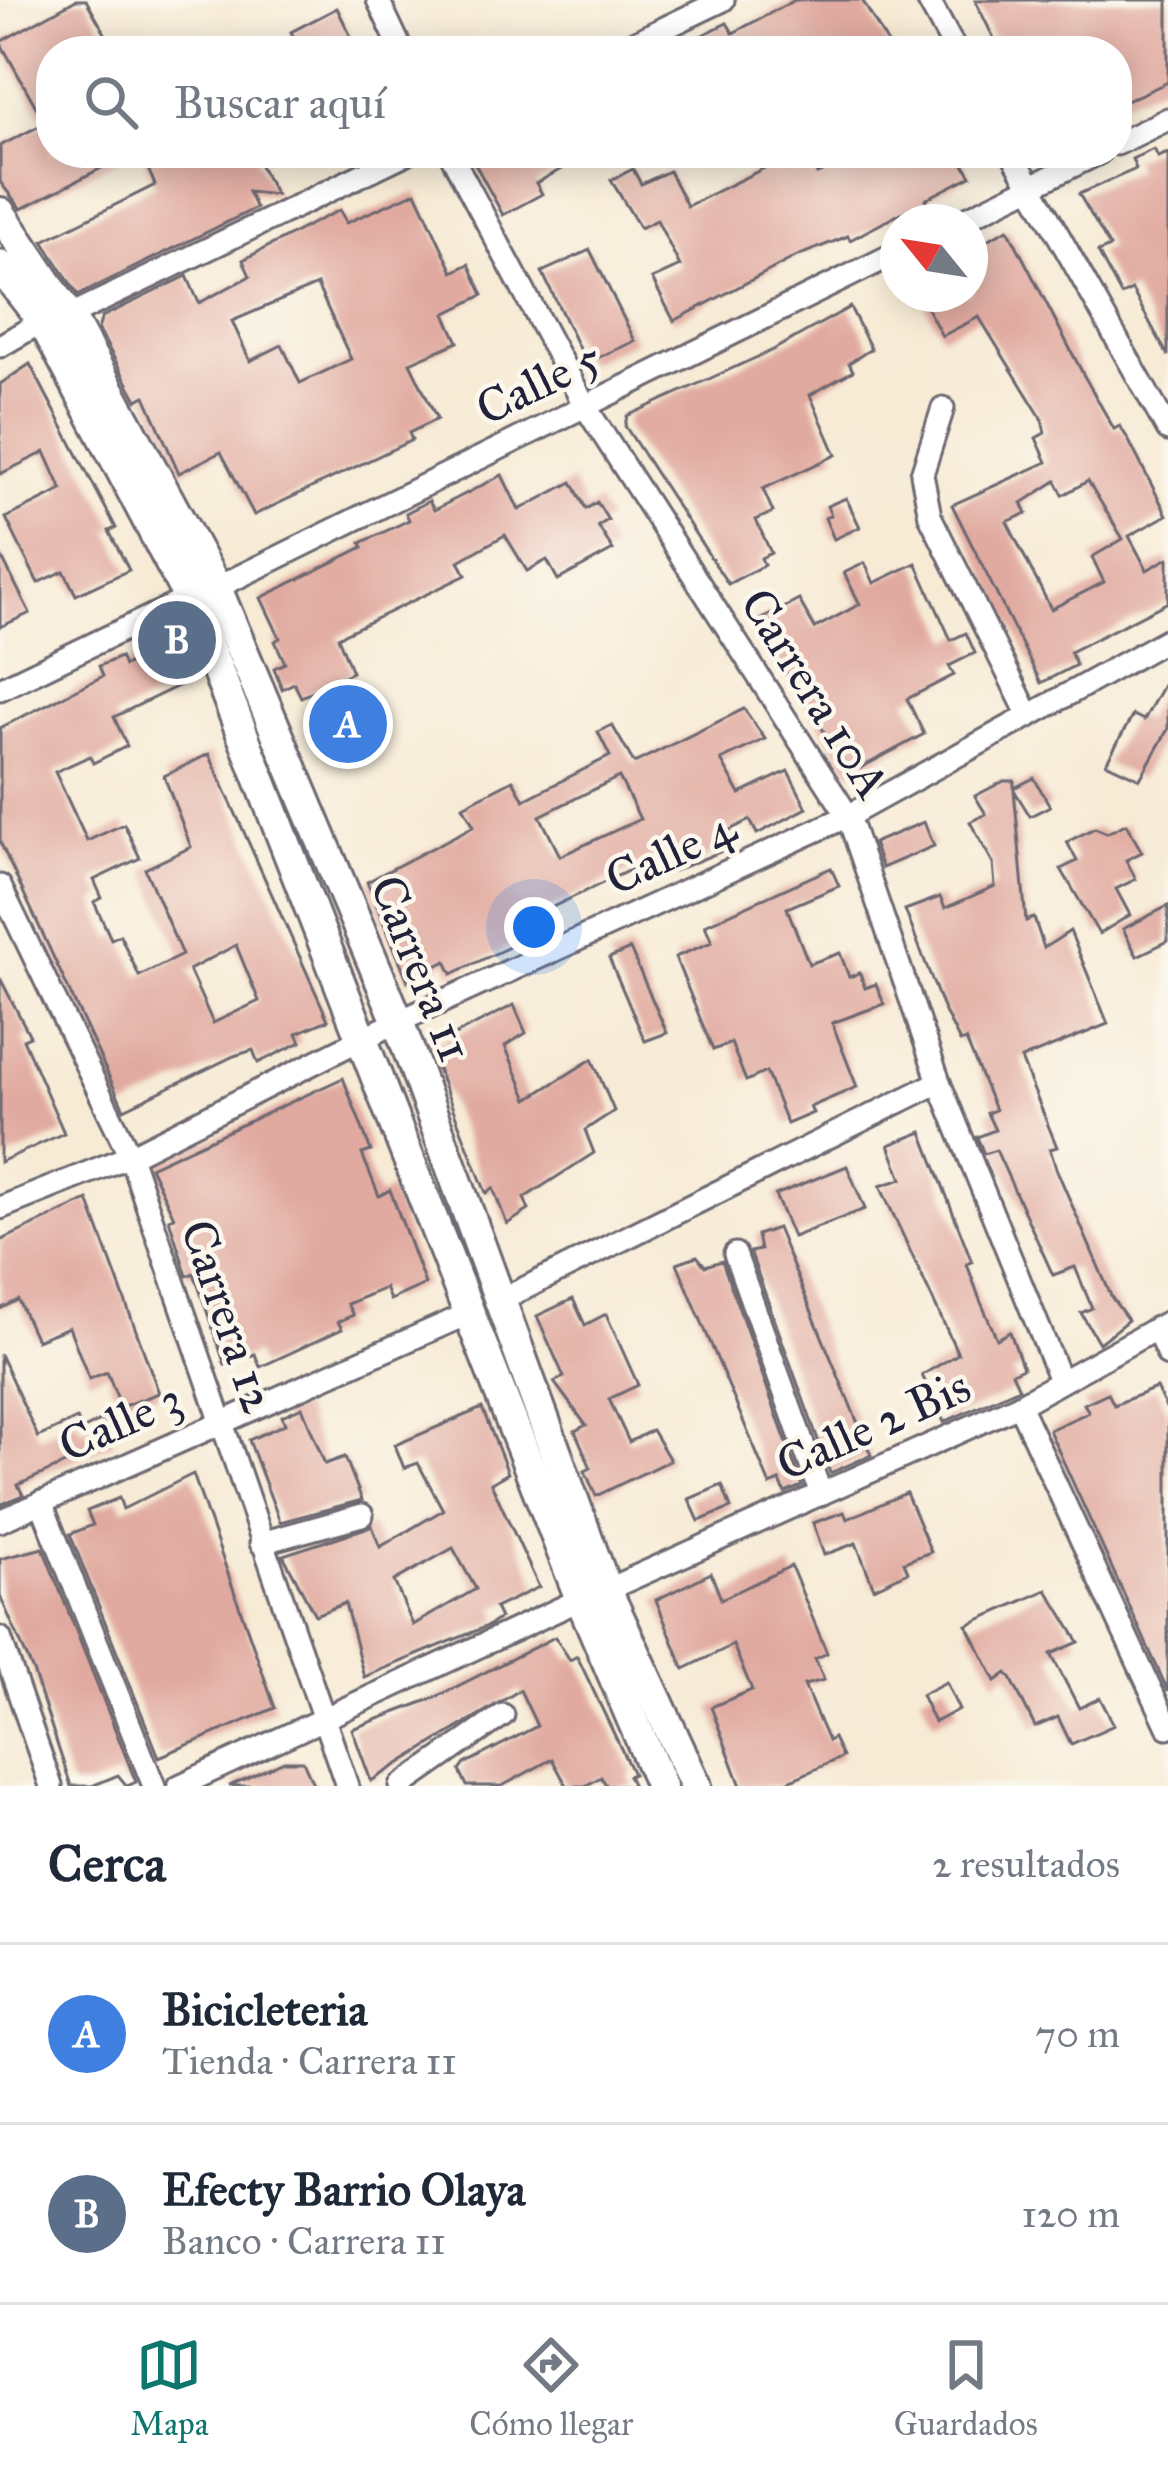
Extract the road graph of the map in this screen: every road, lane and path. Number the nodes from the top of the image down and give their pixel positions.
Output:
1 (379, 0) edge
2 (723, 0) edge
3 (928, 0) edge
4 (395, 36) edge
5 (648, 36) edge
6 (948, 36) edge
7 (1168, 119) edge
8 (1132, 137) edge
9 (375, 168) edge
10 (458, 168) edge
11 (1020, 168) edge
12 (1069, 168) edge
13 (1031, 187) junction
14 (988, 208) edge
15 (0, 213) edge
16 (880, 261) edge
17 (0, 266) edge
18 (56, 319) junction
19 (0, 346) edge
20 (585, 406) junction
21 (943, 408) dead end
22 (1168, 430) edge
23 (203, 593) junction
24 (1168, 639) edge
25 (0, 689) edge
26 (1029, 716) junction
27 (848, 816) junction
28 (0, 886) edge
29 (399, 1024) junction
30 (365, 1037) junction
31 (939, 1082) junction
32 (130, 1156) junction
33 (0, 1208) edge
34 (735, 1254) dead end
35 (484, 1307) junction
36 (1162, 1325) edge
37 (1168, 1355) edge
38 (1060, 1380) junction
39 (1019, 1405) junction
40 (220, 1422) junction
41 (821, 1493) junction
42 (41, 1502) junction
43 (362, 1516) dead end
44 (0, 1521) edge
45 (261, 1543) junction
46 (593, 1594) junction
47 (0, 1638) edge
48 (503, 1715) dead end
49 (321, 1720) junction
50 (1168, 1726) edge
51 (51, 1786) edge
52 (154, 1786) edge
53 (179, 1786) edge
54 (347, 1786) edge
55 (401, 1786) edge
56 (661, 1786) edge
57 (696, 1786) edge

1 - 4 street
2 - 5 street
3 - 6 street
7 - 8 street
9 - 18 street
10 - 20 street, Carrera 10A
11 - 13 street
12 - 13 street
13 - 14 street
13 - 22 street
15 - 18 main road, Carrera 11
16 - 20 street, Calle 5
17 - 18 main road, Carrera 11
18 - 19 street
18 - 23 main road, Carrera 11
20 - 23 street, Calle 5
20 - 27 street, Carrera 10A
21 - 26 street
23 - 25 street, Calle 5
23 - 29 main road, Carrera 11
23 - 30 main road, Carrera 11
24 - 26 street, Calle 4
26 - 27 street, Calle 4
27 - 29 street, Calle 4
27 - 31 street, Carrera 10A
28 - 32 street, Carrera 12
29 - 30 street, Calle 4
29 - 35 main road, Carrera 11
30 - 32 street, Calle 4
30 - 35 main road, Carrera 11
31 - 35 street, Calle 3
31 - 38 street, Carrera 10A
32 - 33 street, Calle 4
32 - 40 street, Carrera 12
34 - 41 street
35 - 40 street, Calle 3
35 - 46 main road, Carrera 11
36 - 37 street
36 - 38 street, Calle 2 Bis
38 - 39 street, Calle 2 Bis
39 - 41 street, Calle 2 Bis
39 - 50 street
40 - 42 street, Calle 3
40 - 45 street, Carrera 12
41 - 46 street, Calle 2 Bis
42 - 44 street, Calle 3
42 - 52 street
43 - 45 street
45 - 49 street, Carrera 12
46 - 49 street, Calle 2 Bis
46 - 56 main road, Carrera 11
46 - 57 main road, Carrera 11
47 - 51 street
48 - 55 street
49 - 53 street, Calle 2 Bis
49 - 54 street, Carrera 12

